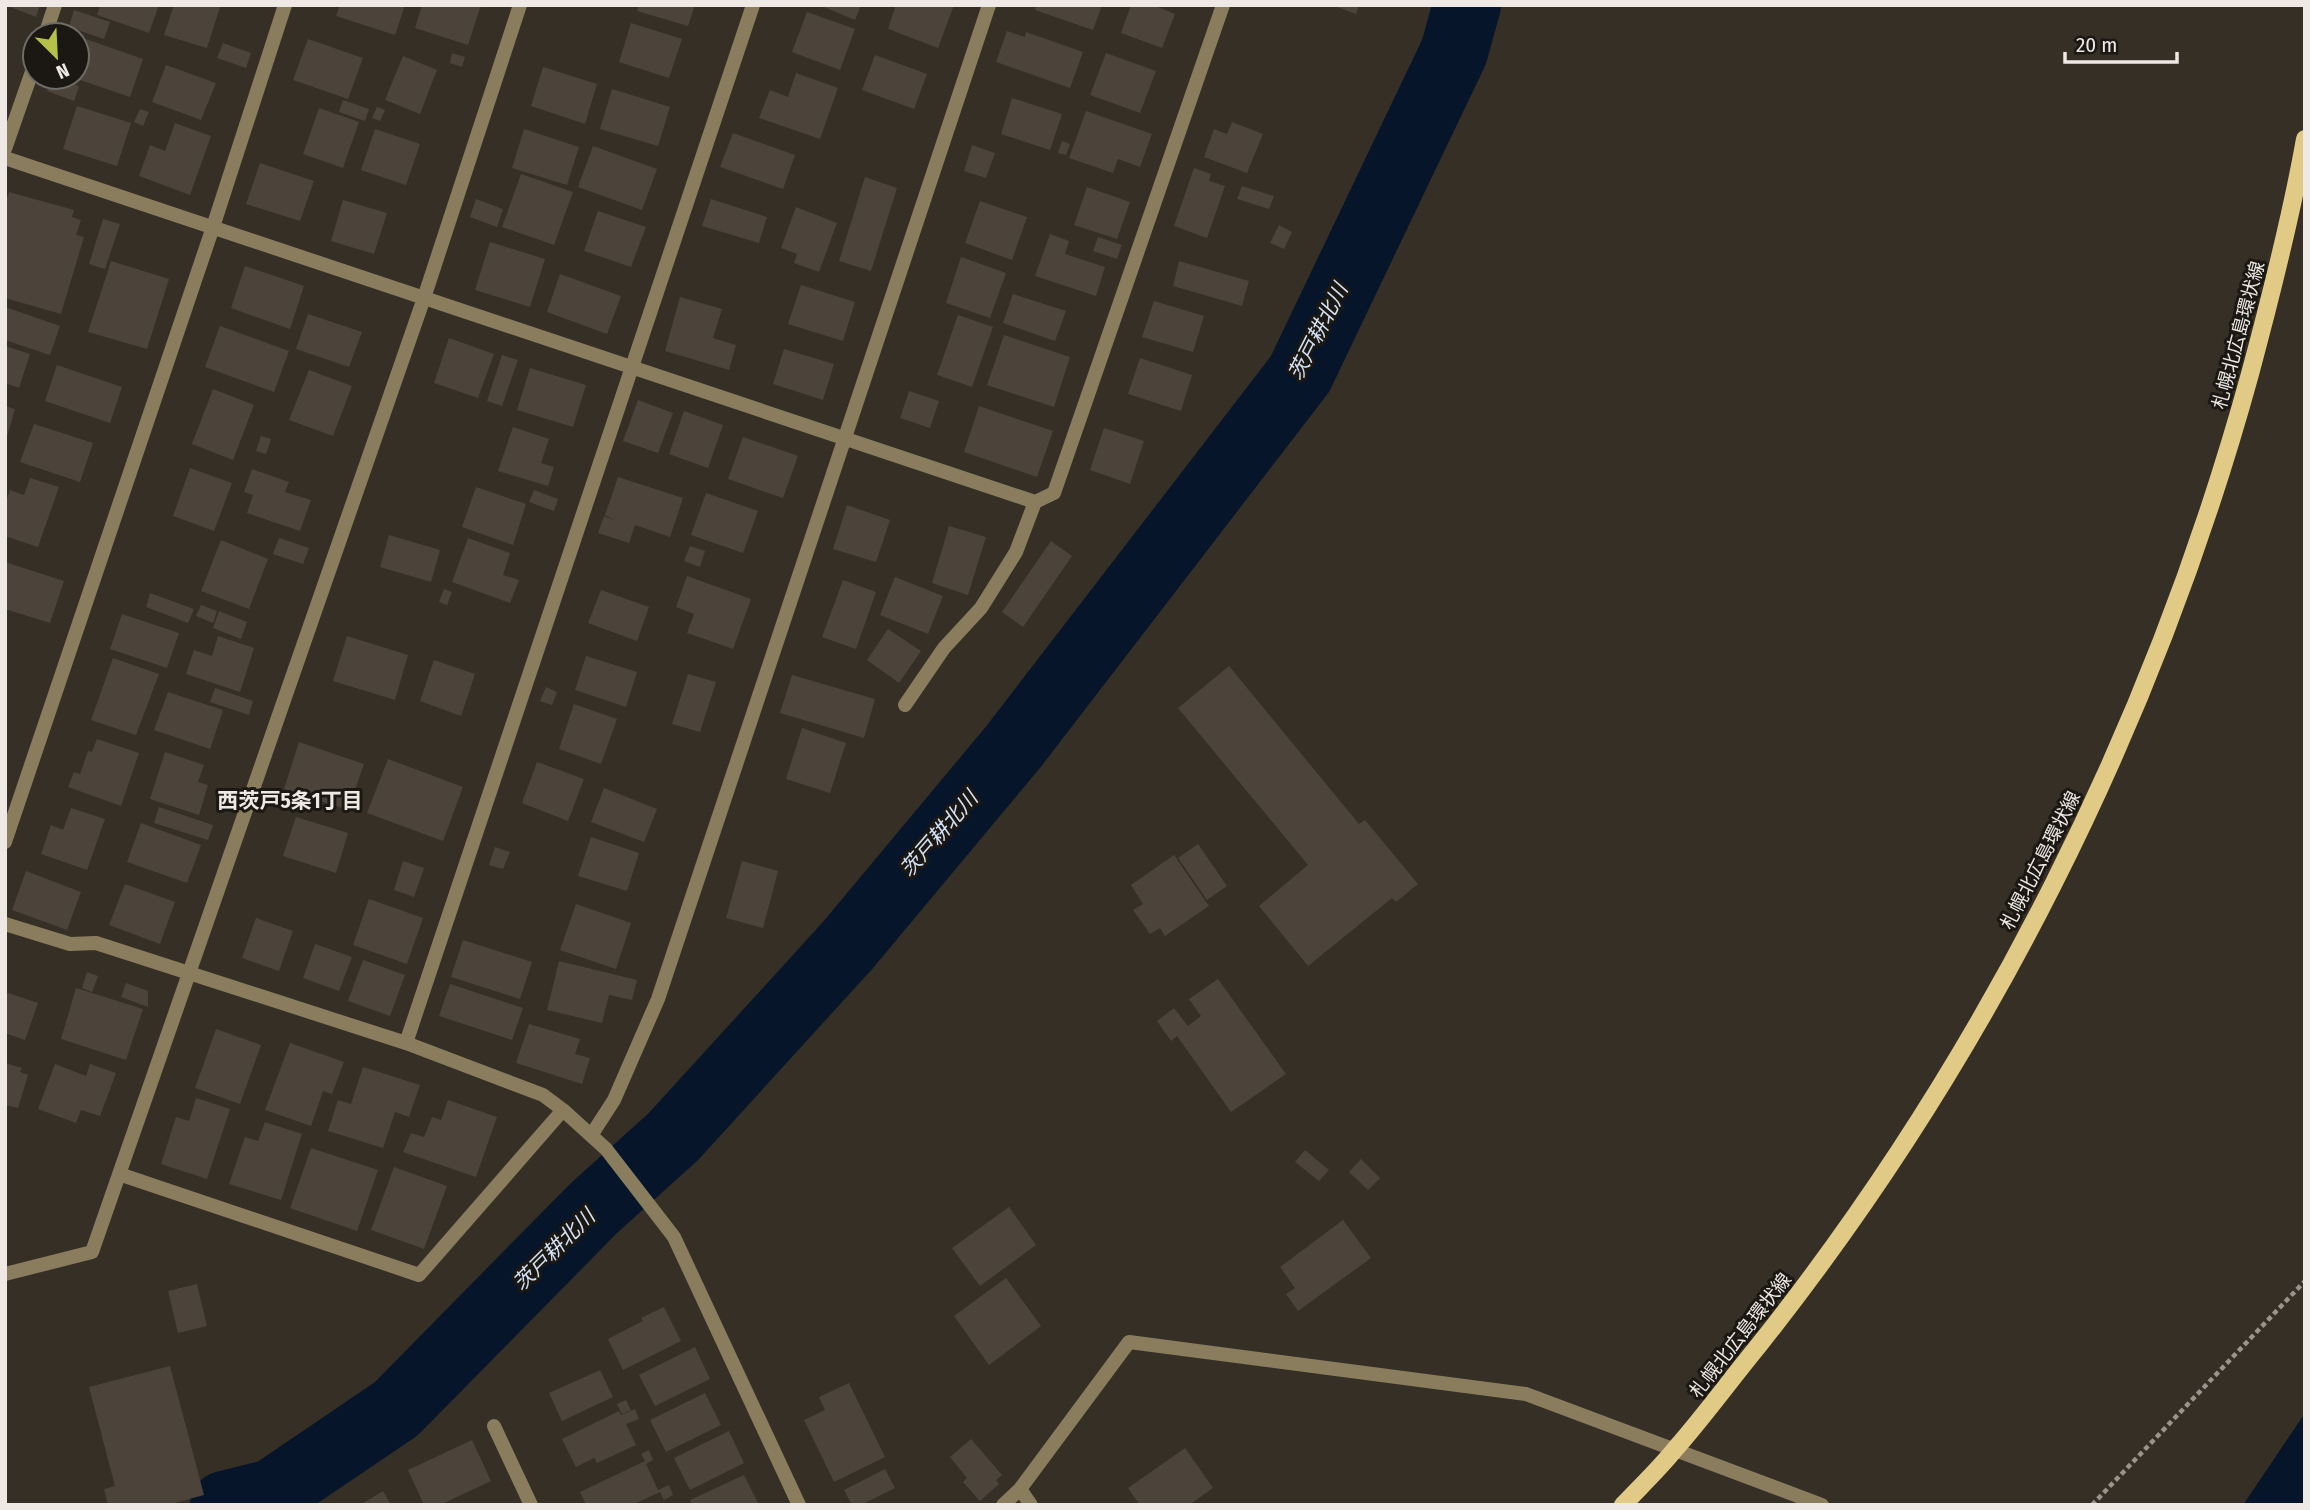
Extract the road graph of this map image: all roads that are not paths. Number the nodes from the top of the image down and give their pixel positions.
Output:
1 (285, 5) edge
2 (520, 5) edge
3 (752, 5) edge
4 (989, 5) edge
5 (1223, 5) edge
6 (25, 91) edge
7 (2305, 139) edge
8 (5, 149) edge
9 (5, 158) edge
10 (213, 227) junction
11 (424, 298) junction
12 (631, 367) junction
13 (844, 437) junction
14 (1035, 502) junction
15 (905, 705) dead end
16 (5, 842) edge
17 (5, 925) edge
18 (189, 974) junction
19 (406, 1043) junction
20 (563, 1110) junction
21 (592, 1134) junction
22 (119, 1174) junction
23 (5, 1274) edge
24 (494, 1426) dead end
25 (1675, 1451) junction
26 (1020, 1489) junction
27 (531, 1505) edge
28 (799, 1505) edge
29 (1003, 1505) edge
30 (1031, 1505) edge
31 (1623, 1505) edge
32 (1822, 1505) edge

1 - 10 street
2 - 11 street
3 - 12 street
4 - 13 street
5 - 14 street
6 - 8 street
7 - 25 main road, 札幌北広島環状線
9 - 10 street
10 - 11 street
10 - 16 street
11 - 12 street
11 - 18 street
12 - 13 street
12 - 19 street
13 - 14 street
13 - 21 street
14 - 15 street
17 - 18 street
18 - 19 street
18 - 22 street
19 - 20 street
20 - 21 street
20 - 22 street
21 - 28 street
22 - 23 street
24 - 27 street
25 - 26 street
25 - 31 main road, 札幌北広島環状線
25 - 32 street
26 - 29 street
26 - 30 street

